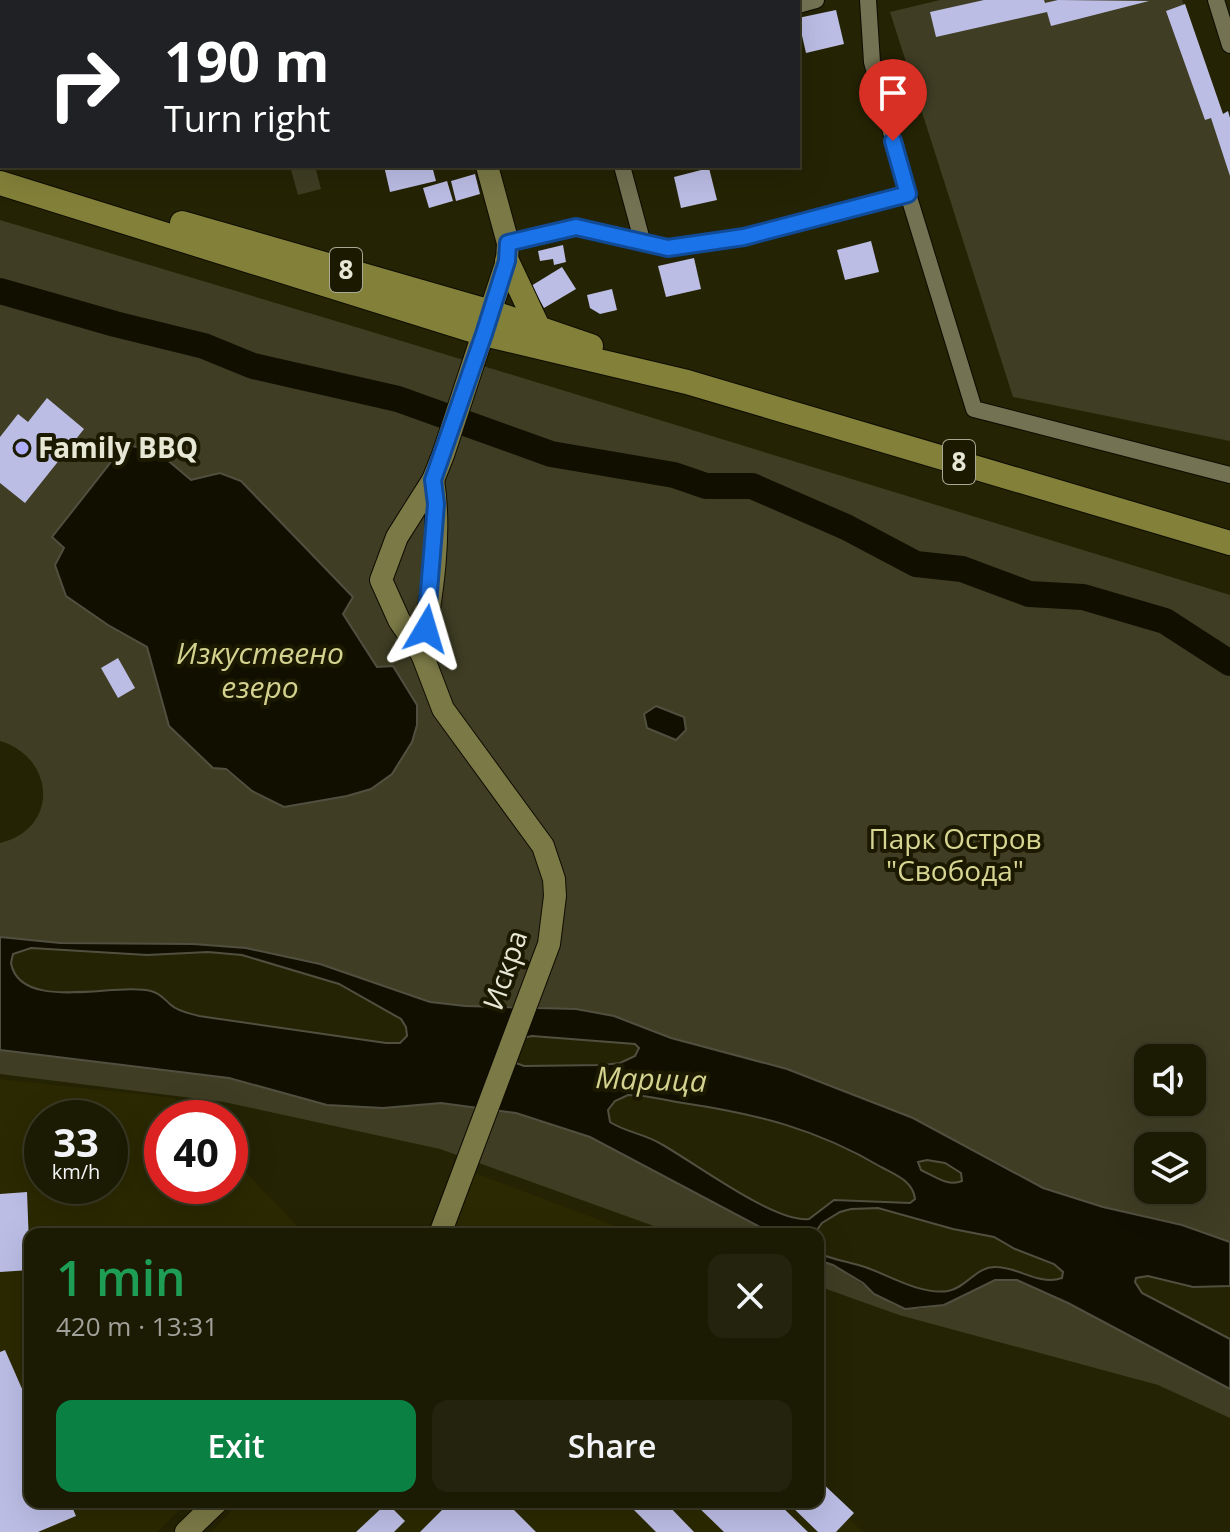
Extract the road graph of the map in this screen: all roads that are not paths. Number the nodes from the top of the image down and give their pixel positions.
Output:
1 (868, 0) edge
2 (1216, 0) edge
3 (1230, 45) edge
4 (487, 168) edge
5 (623, 168) edge
6 (0, 170) edge
7 (0, 183) edge
8 (908, 194) junction
9 (642, 240) junction
10 (508, 252) junction
11 (538, 327) junction
12 (484, 334) junction
13 (687, 382) junction
14 (1230, 475) edge
15 (433, 480) junction
16 (1230, 543) edge
17 (422, 654) junction
18 (442, 1228) edge
19 (211, 1508) edge
20 (186, 1532) edge

1 - 8 street
2 - 3 street
4 - 10 street
5 - 9 street
6 - 12 main road, 8
7 - 12 main road, 8
8 - 9 street
8 - 14 street
9 - 10 street
10 - 11 main road
10 - 12 street
11 - 12 main road, 8
11 - 13 main road, 8
12 - 13 main road, 8
12 - 15 street
13 - 16 main road, 8
15 - 17 street
15 - 17 street, Искра
17 - 18 street, Искра
19 - 20 street

